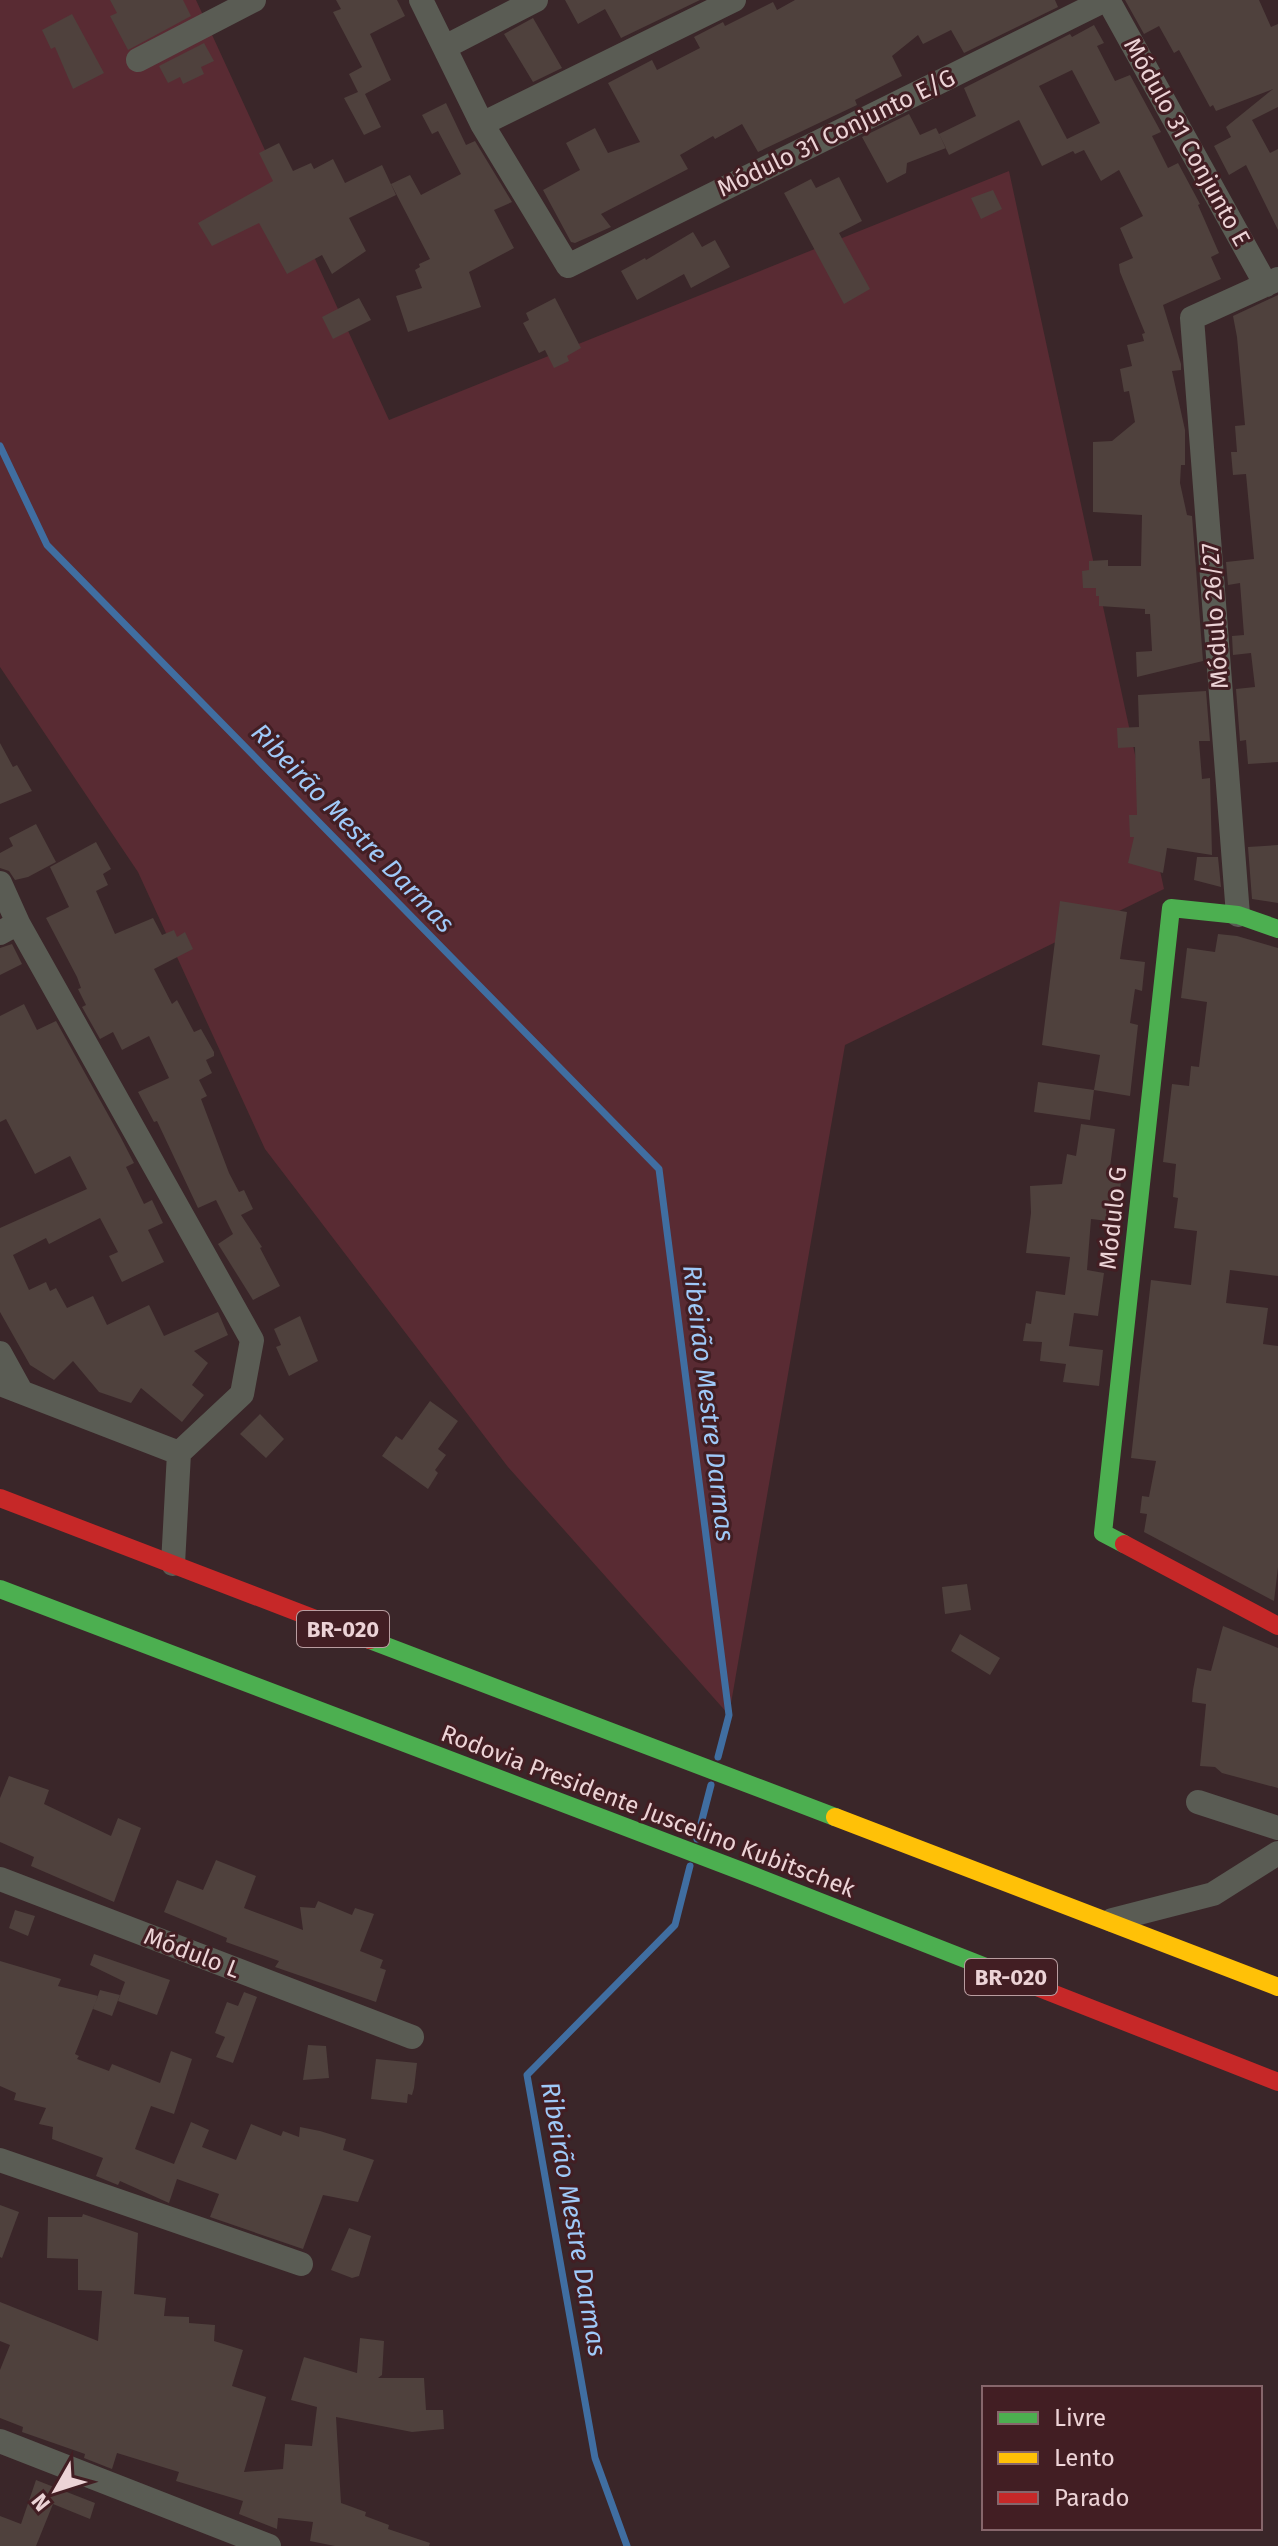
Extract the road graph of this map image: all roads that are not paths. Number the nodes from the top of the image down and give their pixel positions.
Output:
1 (254, 0) edge
2 (421, 0) edge
3 (536, 0) edge
4 (734, 0) edge
5 (1106, 0) edge
6 (445, 47) junction
7 (138, 60) dead end
8 (482, 124) junction
9 (1272, 282) edge
10 (0, 883) edge
11 (1238, 915) junction
12 (9, 928) edge
13 (1278, 929) edge
14 (0, 1353) edge
15 (10, 1388) edge
16 (179, 1453) junction
17 (0, 1498) edge
18 (173, 1564) junction
19 (0, 1589) edge
20 (1278, 1626) edge
21 (1198, 1802) dead end
22 (1278, 1828) edge
23 (1278, 1853) edge
24 (0, 1879) edge
25 (1106, 1922) junction
26 (1278, 1987) edge
27 (412, 2037) dead end
28 (1278, 2082) edge
29 (0, 2160) edge
30 (301, 2264) dead end
31 (0, 2441) edge
32 (222, 2538) edge
33 (269, 2546) edge

1 - 7 street
2 - 6 street
3 - 6 street
4 - 8 street
5 - 8 street, Módulo 31 Conjunto E/G
5 - 9 street, Módulo 31 Conjunto E
6 - 8 street
9 - 11 street, Módulo 26/27
10 - 12 street
11 - 13 main road
11 - 20 main road, Módulo G
12 - 16 street
14 - 15 street
15 - 16 street
16 - 18 street
17 - 18 main road, BR-020
18 - 25 main road, BR-020
19 - 28 main road, Rodovia Presidente Juscelino Kubitschek / BR-020
21 - 22 street
23 - 25 street
24 - 27 street, Módulo L
25 - 26 main road, BR-020
29 - 30 street
31 - 32 street
32 - 33 street

